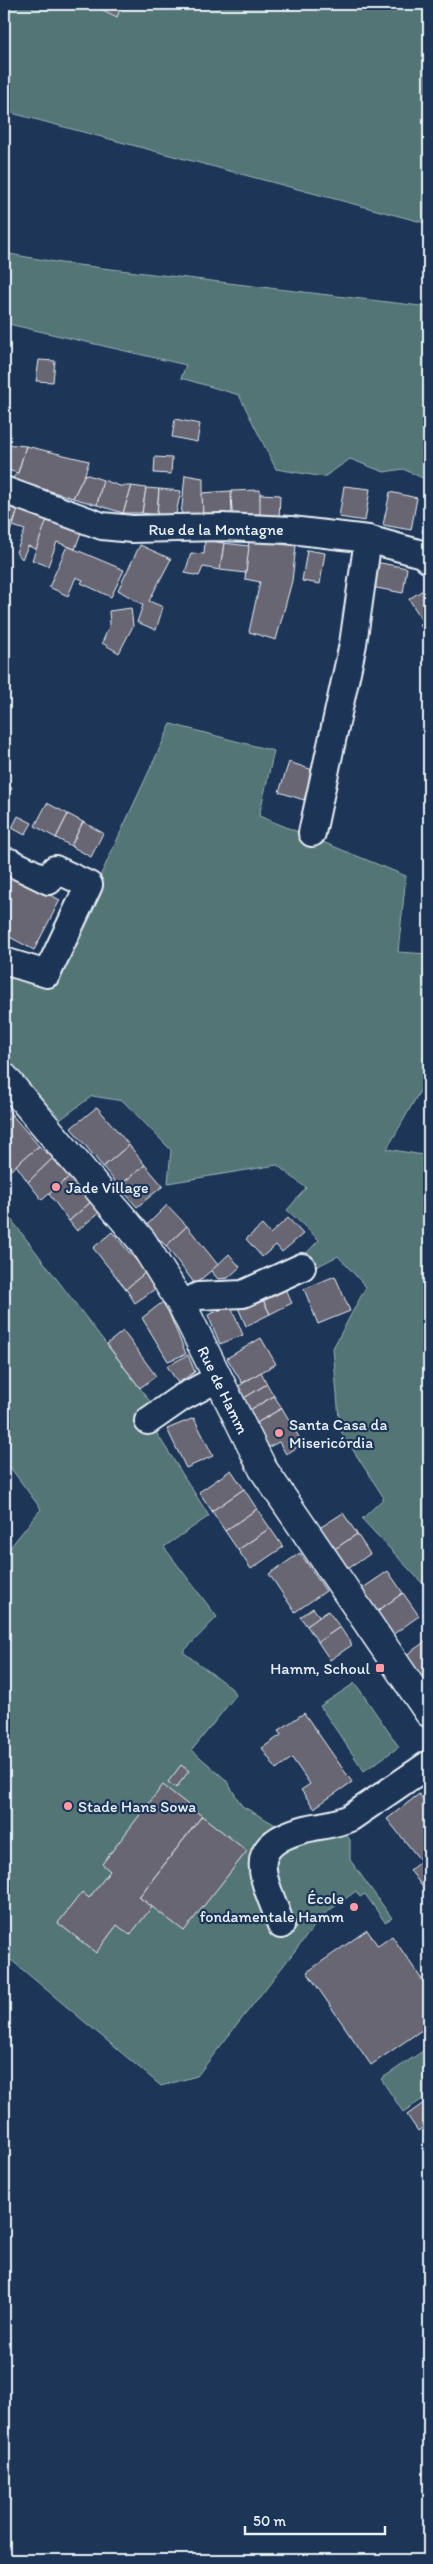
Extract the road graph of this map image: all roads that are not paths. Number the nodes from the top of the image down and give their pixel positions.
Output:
1 (4, 490) edge
2 (368, 539) junction
3 (429, 560) edge
4 (312, 833) dead end
5 (10, 862) dead end
6 (4, 961) edge
7 (4, 1077) edge
8 (302, 1268) dead end
9 (182, 1304) junction
10 (217, 1379) junction
11 (148, 1421) dead end
12 (429, 1713) edge
13 (429, 1764) edge
14 (281, 1925) dead end

1 - 2 street, Rue de la Montagne
2 - 3 street, Rue de la Montagne
2 - 4 street
5 - 6 street
7 - 9 main road, Rue de Hamm
8 - 9 street
9 - 10 main road, Rue de Hamm
10 - 11 street
10 - 12 main road, Rue de Hamm
13 - 14 street

